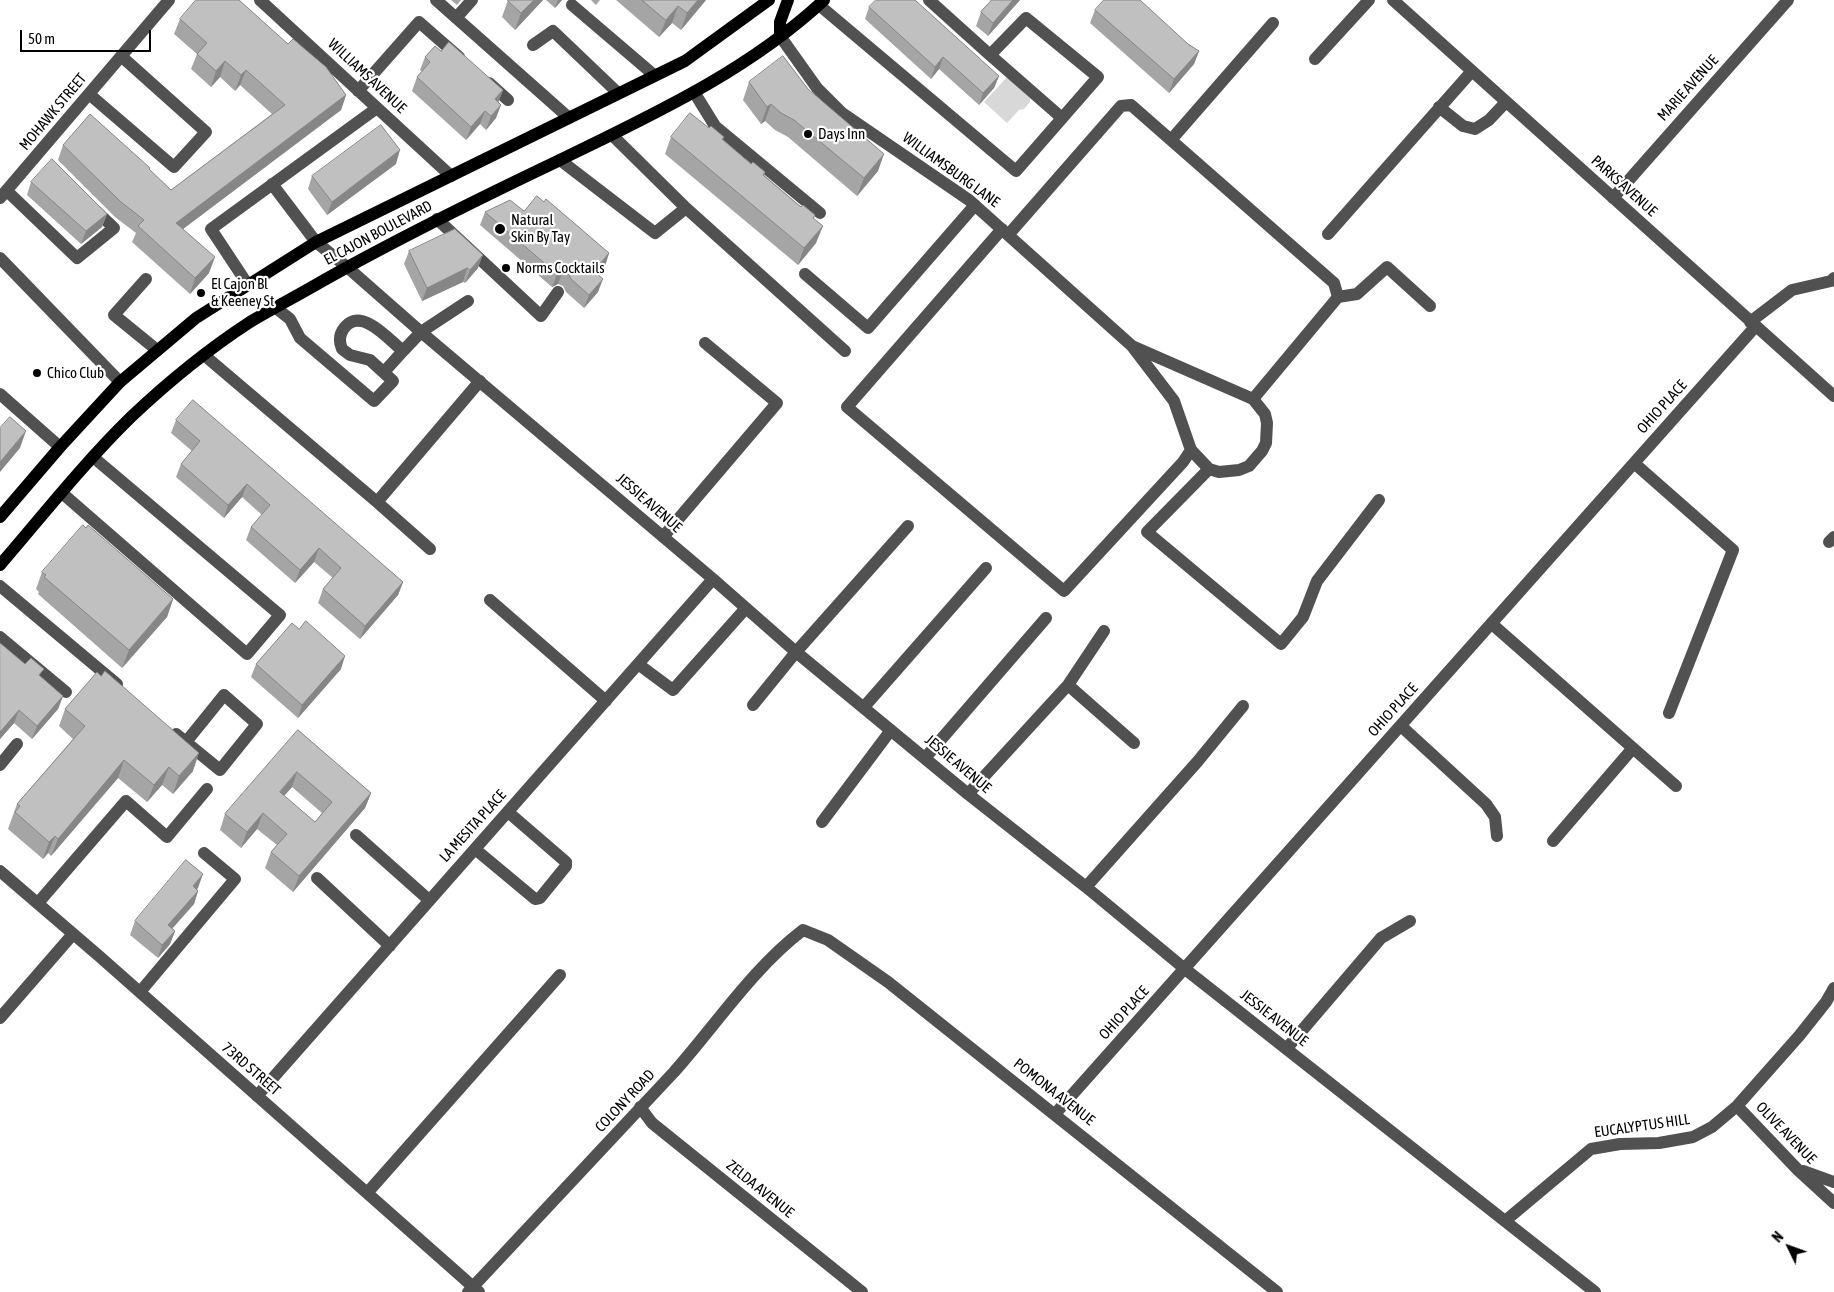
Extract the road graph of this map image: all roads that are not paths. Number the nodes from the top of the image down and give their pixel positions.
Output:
1 (169, 0) edge
2 (260, 0) edge
3 (436, 0) edge
4 (472, 0) edge
5 (770, 0) edge
6 (788, 0) edge
7 (929, 0) edge
8 (1369, 0) edge
9 (1392, 0) edge
10 (1788, 0) edge
11 (821, 2) edge
12 (572, 5) dead end
13 (456, 18) junction
14 (1273, 23) dead end
15 (780, 36) junction
16 (533, 45) dead end
17 (990, 55) junction
18 (121, 56) junction
19 (1315, 59) dead end
20 (1472, 71) junction
21 (654, 75) junction
22 (358, 90) junction
23 (618, 92) junction
24 (694, 92) junction
25 (89, 94) junction
26 (508, 100) dead end
27 (1506, 102) junction
28 (1439, 107) junction
29 (376, 108) junction
30 (568, 117) junction
31 (1062, 118) junction
32 (612, 135) junction
33 (1171, 140) junction
34 (560, 160) junction
35 (451, 176) junction
36 (272, 184) junction
37 (3, 194) edge
38 (1613, 198) junction
39 (86, 201) edge
40 (975, 205) junction
41 (686, 208) junction
42 (820, 213) dead end
43 (437, 219) junction
44 (1006, 232) junction
45 (1328, 234) dead end
46 (316, 242) junction
47 (0, 258) edge
48 (348, 267) junction
49 (806, 274) dead end
50 (1834, 278) edge
51 (146, 279) dead end
52 (248, 284) junction
53 (558, 292) dead end
54 (1338, 297) junction
55 (468, 302) dead end
56 (1430, 306) dead end
57 (276, 308) junction
58 (1753, 325) junction
59 (422, 332) junction
60 (705, 343) dead end
61 (1132, 346) junction
62 (157, 350) junction
63 (403, 351) junction
64 (845, 351) dead end
65 (204, 355) junction
66 (384, 372) junction
67 (480, 381) junction
68 (120, 382) junction
69 (0, 394) edge
70 (1834, 396) edge
71 (1253, 399) junction
72 (60, 447) junction
73 (1191, 450) junction
74 (93, 457) junction
75 (1634, 463) junction
76 (1209, 468) junction
77 (62, 493) junction
78 (1379, 500) dead end
79 (377, 502) junction
80 (0, 517) edge
81 (908, 526) dead end
82 (662, 537) junction
83 (430, 548) dead end
84 (0, 565) edge
85 (986, 568) dead end
86 (713, 578) junction
87 (0, 586) edge
88 (490, 600) dead end
89 (746, 608) junction
90 (1046, 618) dead end
91 (1492, 624) junction
92 (1104, 631) dead end
93 (0, 637) edge
94 (796, 652) junction
95 (638, 664) junction
96 (1068, 685) junction
97 (125, 691) edge
98 (66, 692) dead end
99 (606, 701) junction
100 (753, 706) dead end
101 (1243, 706) dead end
102 (864, 707) junction
103 (1668, 713) dead end
104 (164, 723) edge
105 (1401, 726) junction
106 (891, 730) junction
107 (186, 742) junction
108 (1134, 742) dead end
109 (17, 744) dead end
110 (1633, 748) junction
111 (925, 758) junction
112 (0, 765) edge
113 (1676, 786) dead end
114 (207, 789) dead end
115 (968, 794) junction
116 (508, 812) junction
117 (822, 822) dead end
118 (356, 835) dead end
119 (1496, 836) dead end
120 (1553, 841) dead end
121 (475, 849) junction
122 (204, 853) dead end
123 (0, 872) edge
124 (317, 878) dead end
125 (1086, 887) junction
126 (429, 900) junction
127 (38, 903) junction
128 (1410, 921) dead end
129 (803, 930) joint
130 (73, 934) junction
131 (390, 946) junction
132 (1185, 968) junction
133 (560, 975) dead end
134 (1834, 988) edge
135 (140, 992) junction
136 (0, 1018) edge
137 (1287, 1048) junction
138 (257, 1096) junction
139 (1737, 1106) junction
140 (640, 1108) junction
141 (1055, 1114) junction
142 (1798, 1170) junction
143 (1834, 1182) edge
144 (368, 1192) junction
145 (1834, 1203) edge
146 (1505, 1221) junction
147 (474, 1290) edge
148 (862, 1292) edge
149 (1277, 1292) edge
150 (1595, 1292) edge

1 - 18 street, MOHAWK STREET
2 - 22 street, WILLIAMS AVENUE
3 - 13 street
4 - 13 street
5 - 21 main road, EL CAJON BOULEVARD
6 - 15 main road
7 - 17 street
8 - 19 street
9 - 20 street, PARKS AVENUE
10 - 38 street, MARIE AVENUE
11 - 15 main road, EL CAJON BOULEVARD
11 - 31 street
12 - 21 street
13 - 30 street
14 - 33 street
15 - 24 main road, EL CAJON BOULEVARD
15 - 40 street, WILLIAMSBURG LANE
16 - 23 street
17 - 31 street
17 - 31 street
18 - 25 street, MOHAWK STREET
18 - 25 street
20 - 27 street, PARKS AVENUE
20 - 28 street
21 - 23 main road, EL CAJON BOULEVARD
22 - 26 street
22 - 29 street, WILLIAMS AVENUE
23 - 30 main road, EL CAJON BOULEVARD
24 - 32 main road, EL CAJON BOULEVARD
24 - 42 street
25 - 37 street, MOHAWK STREET
27 - 28 street
27 - 38 street, PARKS AVENUE
28 - 45 street
29 - 35 street, WILLIAMS AVENUE
29 - 36 street
30 - 35 main road, EL CAJON BOULEVARD
32 - 34 main road, EL CAJON BOULEVARD
32 - 41 street
33 - 44 street
33 - 54 street
34 - 41 street
34 - 43 main road, EL CAJON BOULEVARD
35 - 46 main road, EL CAJON BOULEVARD
36 - 46 street, JESSIE AVENUE
36 - 52 street
37 - 39 street
38 - 58 street, PARKS AVENUE
40 - 44 street, WILLIAMSBURG LANE
40 - 49 street
41 - 64 street
43 - 48 main road, EL CAJON BOULEVARD
43 - 53 street
44 - 61 street, WILLIAMSBURG LANE
44 - 73 street
46 - 48 street, JESSIE AVENUE
46 - 52 main road, EL CAJON BOULEVARD
47 - 68 street
48 - 57 main road, EL CAJON BOULEVARD
48 - 59 street, JESSIE AVENUE
50 - 58 street, OHIO PLACE
51 - 62 street
52 - 62 main road, EL CAJON BOULEVARD
54 - 56 street
54 - 71 street
55 - 59 street
57 - 65 main road, EL CAJON BOULEVARD
57 - 66 street
58 - 70 street, PARKS AVENUE
58 - 75 street, OHIO PLACE
59 - 63 street
59 - 67 street, JESSIE AVENUE
60 - 82 street
61 - 71 street, WILLIAMSBURG LANE
61 - 73 street, WILLIAMSBURG LANE
62 - 68 main road, EL CAJON BOULEVARD
63 - 66 street
63 - 66 street
65 - 74 main road, EL CAJON BOULEVARD
65 - 79 street
67 - 79 street
67 - 82 street, JESSIE AVENUE
68 - 72 main road, EL CAJON BOULEVARD
69 - 72 street
71 - 76 street
72 - 80 main road, EL CAJON BOULEVARD
73 - 76 street, WILLIAMSBURG LANE
74 - 77 main road, EL CAJON BOULEVARD
74 - 77 street
75 - 91 street, OHIO PLACE
75 - 103 street
76 - 78 street
77 - 84 main road, EL CAJON BOULEVARD
79 - 83 street
81 - 94 street
82 - 86 street, JESSIE AVENUE
85 - 102 street
86 - 89 street, JESSIE AVENUE
86 - 95 street, LA MESITA PLACE
87 - 97 street
88 - 99 street
89 - 94 street, JESSIE AVENUE
89 - 95 street
90 - 111 street
91 - 105 street, OHIO PLACE
91 - 110 street
92 - 96 street
93 - 98 street
94 - 100 street
94 - 102 street, JESSIE AVENUE
95 - 99 street, LA MESITA PLACE
96 - 108 street
96 - 115 street
99 - 116 street, LA MESITA PLACE
101 - 125 street
102 - 106 street, JESSIE AVENUE
104 - 107 street
105 - 119 street
105 - 132 street, OHIO PLACE
106 - 111 street, JESSIE AVENUE
106 - 117 street
107 - 107 street
109 - 112 street
110 - 113 street
110 - 120 street
111 - 115 street, JESSIE AVENUE
114 - 127 street
115 - 125 street, JESSIE AVENUE
116 - 121 street, LA MESITA PLACE
116 - 121 street
118 - 126 street
121 - 126 street, LA MESITA PLACE
122 - 135 street
123 - 127 street, 73RD STREET
124 - 131 street
125 - 132 street, JESSIE AVENUE
126 - 131 street, LA MESITA PLACE
127 - 130 street, 73RD STREET
128 - 137 street
129 - 140 street, COLONY ROAD
129 - 141 street, POMONA AVENUE
130 - 135 street, 73RD STREET
130 - 136 street
131 - 138 street, LA MESITA PLACE
132 - 137 street, JESSIE AVENUE
132 - 141 street, OHIO PLACE
133 - 144 street
134 - 139 street, EUCALYPTUS HILL
135 - 138 street, 73RD STREET
137 - 146 street, JESSIE AVENUE
138 - 144 street, 73RD STREET
139 - 142 street, OLIVE AVENUE
139 - 146 street, EUCALYPTUS HILL
140 - 147 street, COLONY ROAD
140 - 148 street, ZELDA AVENUE
141 - 149 street, POMONA AVENUE
142 - 143 street
142 - 145 street, OLIVE AVENUE
144 - 147 street, 73RD STREET
146 - 150 street, JESSIE AVENUE

